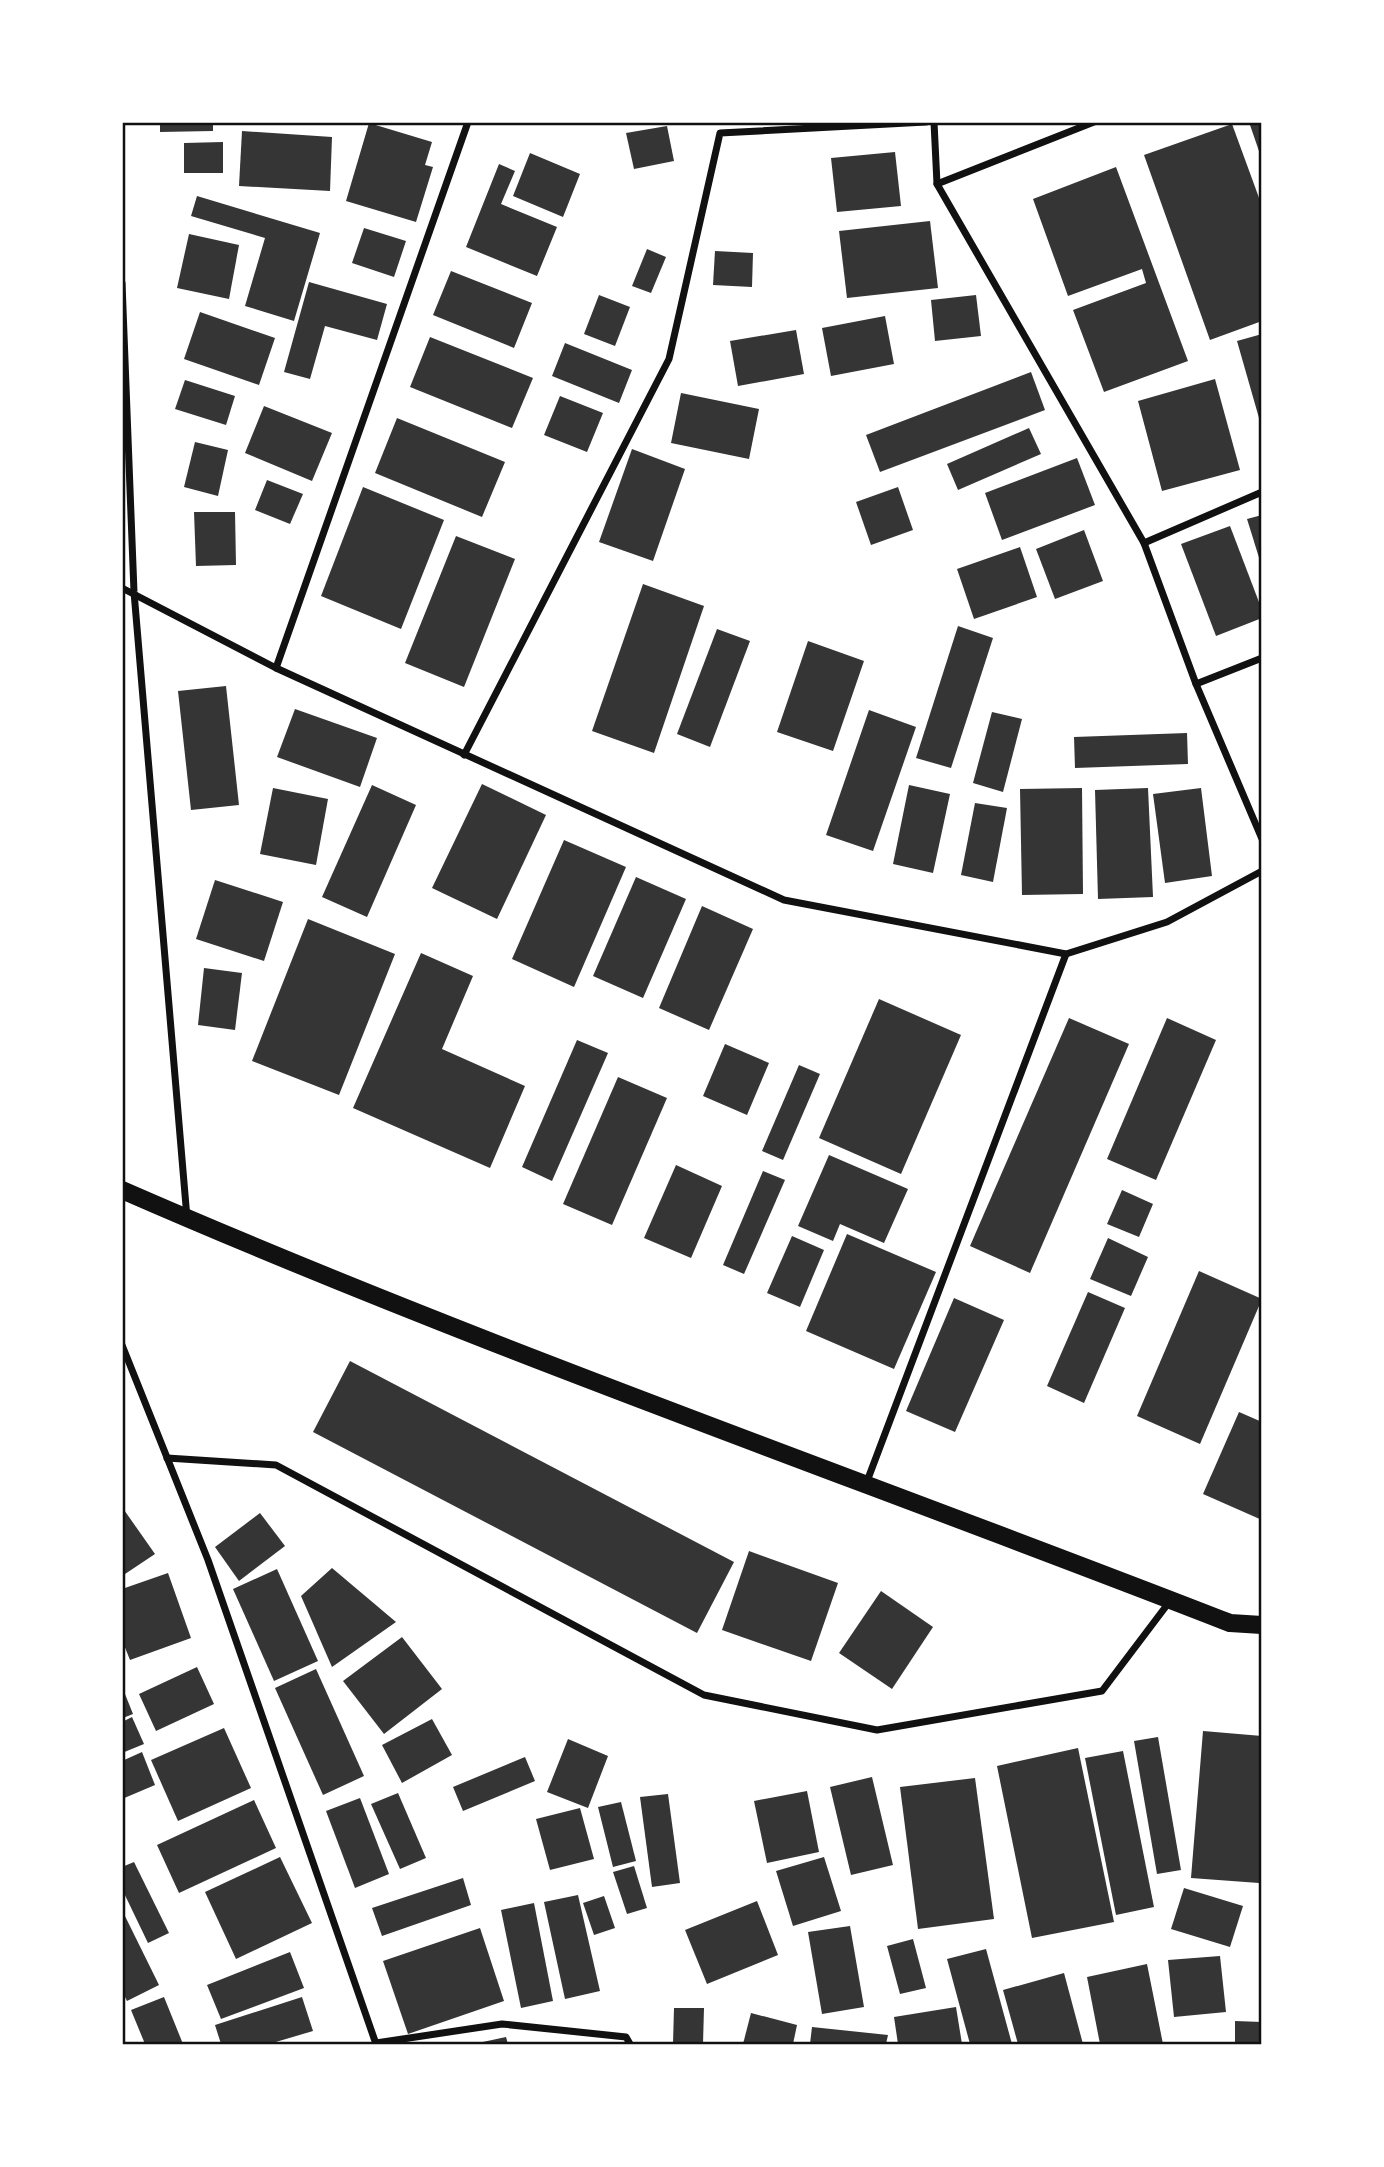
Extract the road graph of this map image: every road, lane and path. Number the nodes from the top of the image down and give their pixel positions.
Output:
1 (468, 122) edge
2 (926, 122) edge
3 (934, 122) edge
4 (1094, 122) edge
5 (937, 184) junction
6 (122, 282) edge
7 (1262, 492) edge
8 (1144, 543) junction
9 (122, 588) edge
10 (134, 592) junction
11 (1262, 658) edge
12 (276, 668) junction
13 (1196, 684) junction
14 (464, 755) junction
15 (1262, 839) edge
16 (1262, 871) edge
17 (1066, 954) junction
18 (122, 1190) edge
19 (188, 1218) junction
20 (122, 1345) edge
21 (167, 1458) junction
22 (866, 1484) junction
23 (1170, 1600) junction
24 (1262, 1625) edge
25 (376, 2044) edge
26 (630, 2045) edge

1 - 12 street
2 - 14 street
3 - 5 street
4 - 5 street
5 - 8 street
6 - 10 street
7 - 8 street
8 - 13 street
9 - 10 street
10 - 12 street
10 - 19 street
11 - 13 street
12 - 14 street
13 - 15 street
14 - 17 street
16 - 17 street
17 - 22 street
18 - 19 main road
19 - 22 main road
20 - 21 street
21 - 23 street
21 - 25 street
22 - 23 main road
23 - 24 main road
25 - 26 street

